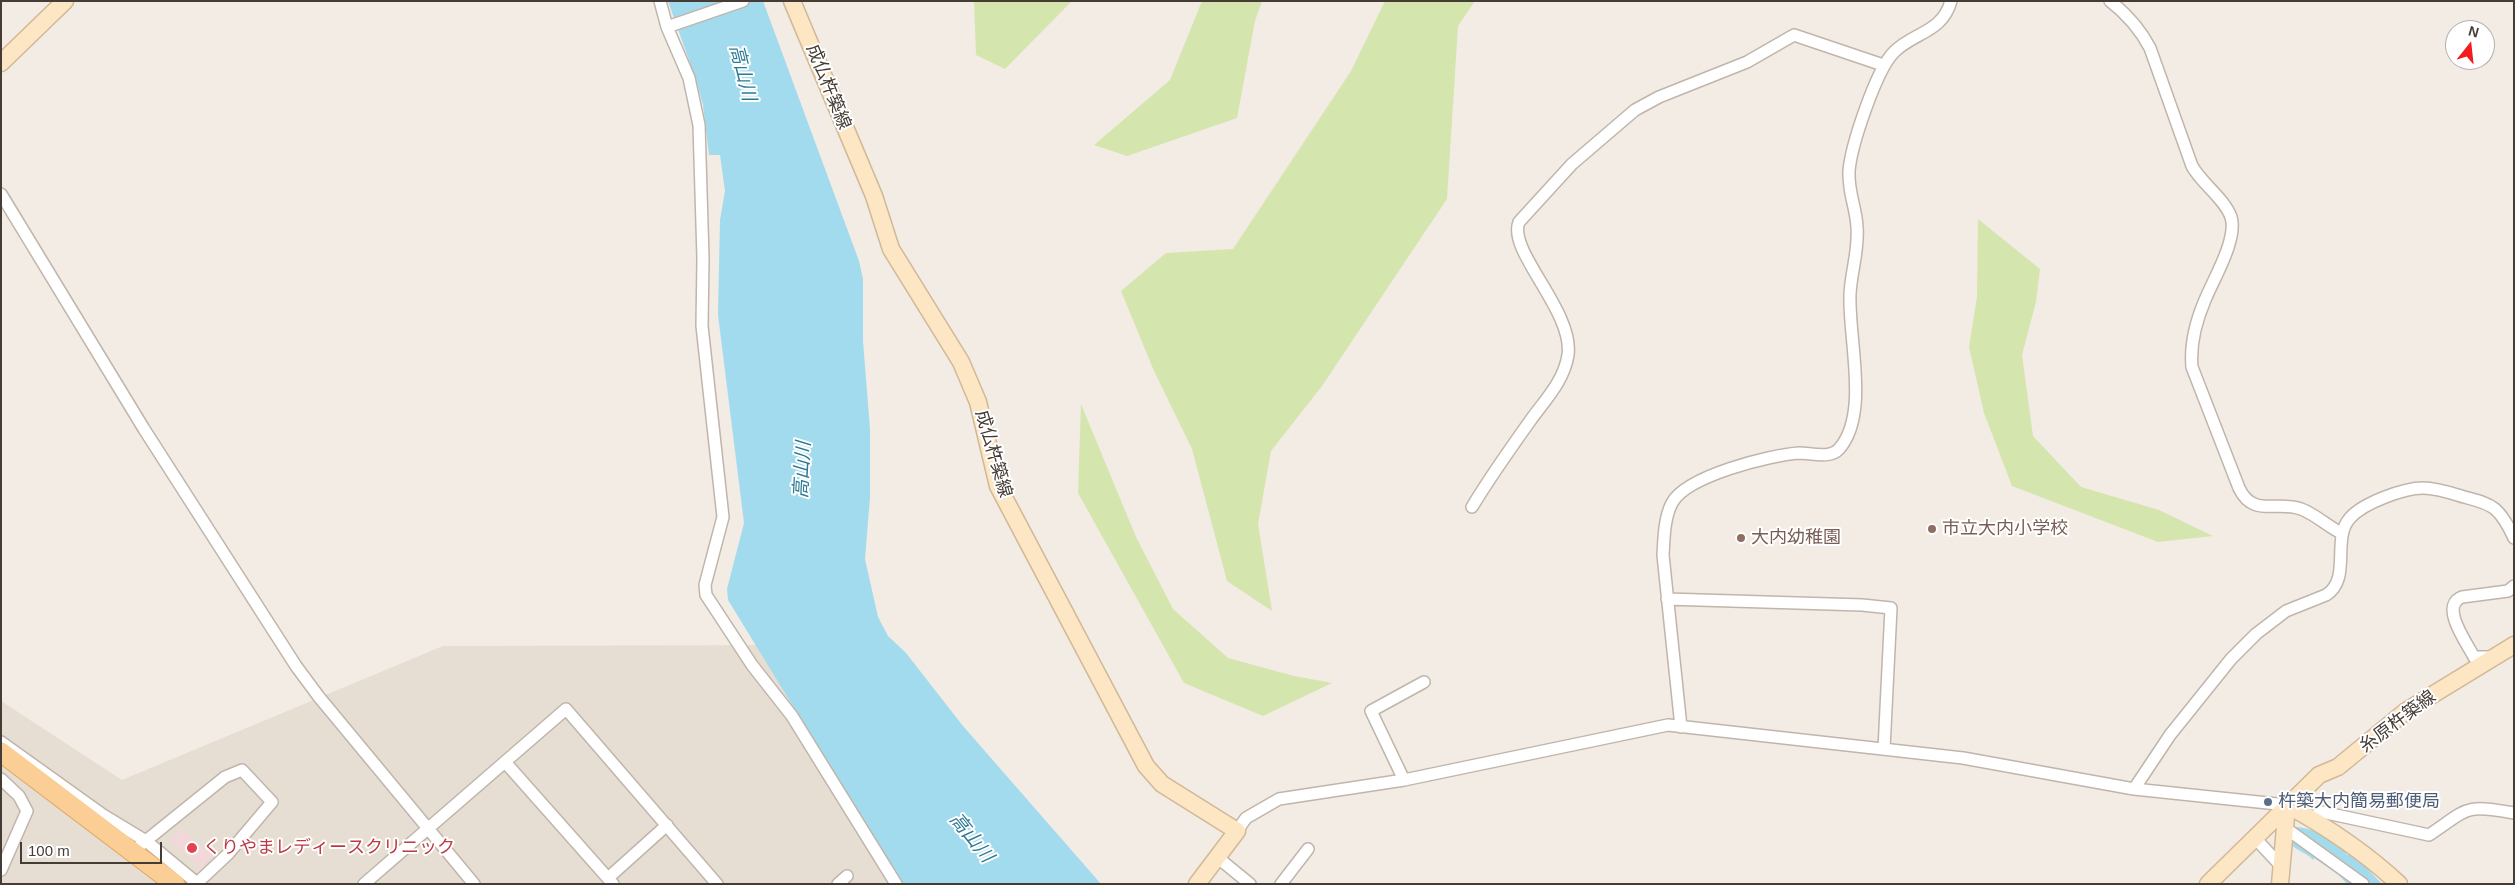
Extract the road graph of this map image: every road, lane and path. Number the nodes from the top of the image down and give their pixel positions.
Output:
1 (66, 1) edge
2 (660, 1) edge
3 (744, 1) edge
4 (792, 1) edge
5 (1951, 1) edge
6 (2110, 1) edge
7 (667, 27) junction
8 (1, 63) edge
9 (1883, 65) junction
10 (1, 194) edge
11 (1472, 507) dead end
12 (2340, 533) junction
13 (2514, 538) edge
14 (2514, 586) edge
15 (1667, 599) junction
16 (2514, 645) edge
17 (2492, 657) junction
18 (1424, 682) dead end
19 (1681, 727) junction
20 (1, 742) edge
21 (1884, 749) junction
22 (1, 752) edge
23 (505, 762) junction
24 (1, 780) edge
25 (1404, 780) junction
26 (2134, 788) junction
27 (2287, 805) junction
28 (2514, 813) edge
29 (2311, 818) junction
30 (667, 825) junction
31 (2284, 827) junction
32 (428, 829) junction
33 (1237, 831) junction
34 (2254, 837) junction
35 (139, 846) junction
36 (1308, 849) dead end
37 (1217, 857) junction
38 (2281, 866) junction
39 (1, 870) edge
40 (847, 876) dead end
41 (610, 881) edge
42 (197, 883) edge
43 (175, 884) edge
44 (364, 884) edge
45 (474, 884) edge
46 (717, 884) edge
47 (838, 884) edge
48 (896, 884) edge
49 (1197, 884) edge
50 (1250, 884) edge
51 (1282, 884) edge
52 (2208, 884) edge
53 (2280, 884) edge
54 (2363, 884) edge
55 (2399, 884) edge

1 - 8 main road
2 - 7 street
3 - 7 street
4 - 33 main road, 成仏杵築線
5 - 9 street
6 - 12 street
7 - 48 street
9 - 11 street
9 - 15 street
10 - 32 street
12 - 13 street
12 - 26 street
14 - 17 street
15 - 19 street
15 - 21 street
16 - 17 main road, 糸原杵築線
17 - 27 main road, 糸原杵築線
18 - 25 street
19 - 21 street
19 - 25 street
20 - 35 street
21 - 26 street
22 - 35 main road
23 - 30 street
23 - 32 street
23 - 41 street
24 - 39 street
25 - 33 street
26 - 27 street
27 - 29 main road
27 - 31 main road
27 - 34 main road, 糸原杵築線
28 - 29 street
29 - 55 main road
30 - 41 street
30 - 46 street
31 - 38 main road
31 - 54 street
32 - 44 street
32 - 45 street
33 - 37 main road
34 - 38 street
34 - 52 main road, 糸原杵築線
35 - 42 street
35 - 42 street
35 - 43 main road
36 - 51 street
37 - 49 main road
37 - 50 street
38 - 53 main road
40 - 47 street

